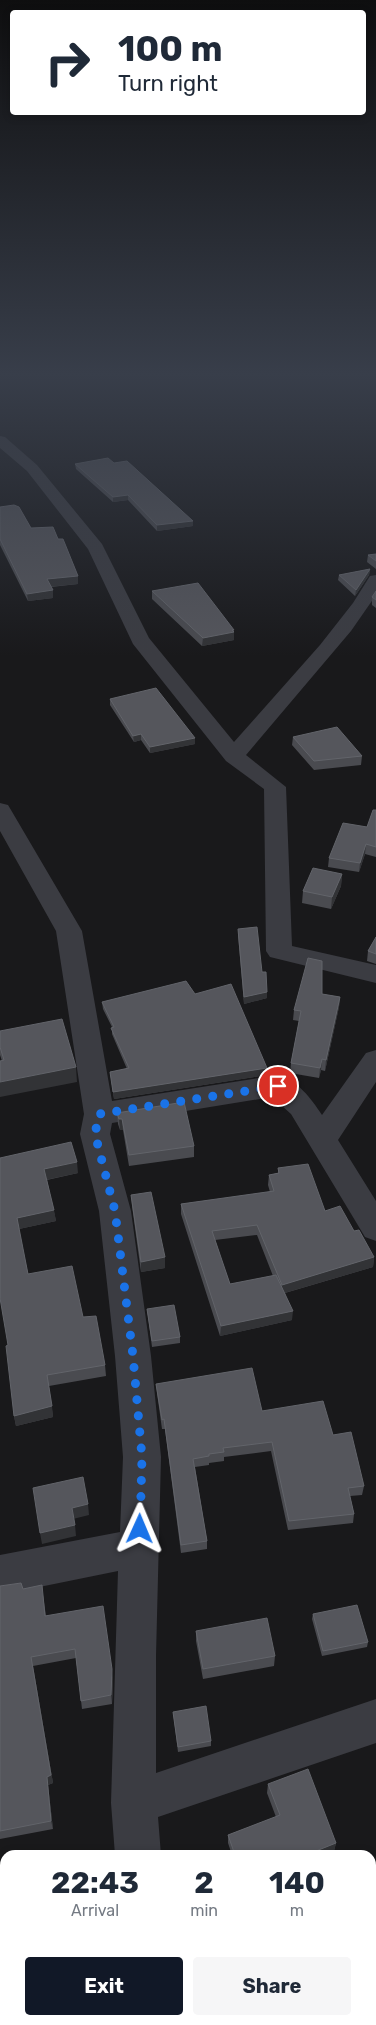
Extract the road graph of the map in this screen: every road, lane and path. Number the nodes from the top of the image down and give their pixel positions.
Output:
1 (31, 468) edge
2 (376, 580) edge
3 (234, 756) junction
4 (0, 810) edge
5 (376, 974) edge
6 (376, 1060) edge
7 (99, 1114) junction
8 (322, 1139) junction
9 (376, 1228) edge
10 (140, 1547) junction
11 (0, 1576) edge
12 (376, 1721) edge
13 (134, 1803) junction
14 (138, 1850) edge

1 - 3 street
2 - 3 street
3 - 5 street
4 - 7 street
6 - 8 street
7 - 8 street
7 - 10 street
8 - 9 street
10 - 11 street
10 - 13 street
12 - 13 street
13 - 14 street

